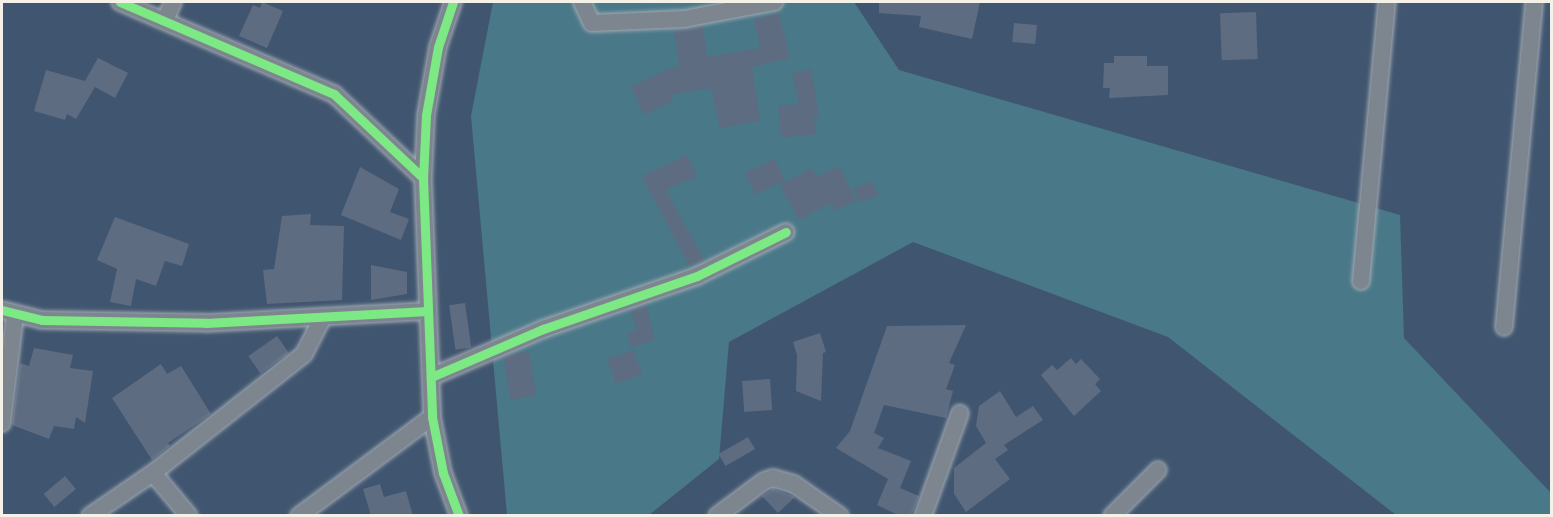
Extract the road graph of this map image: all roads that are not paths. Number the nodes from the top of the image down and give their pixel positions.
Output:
1 (120, 2) edge
2 (173, 2) edge
3 (453, 2) edge
4 (582, 2) edge
5 (774, 2) edge
6 (1387, 2) edge
7 (1534, 2) edge
8 (165, 20) junction
9 (423, 178) junction
10 (786, 232) dead end
11 (1361, 281) dead end
12 (428, 311) junction
13 (8, 312) edge
14 (323, 317) junction
15 (1504, 327) dead end
16 (431, 377) junction
17 (960, 413) dead end
18 (432, 417) junction
19 (2, 423) edge
20 (1158, 470) dead end
21 (153, 473) junction
22 (90, 516) edge
23 (189, 516) edge
24 (299, 516) edge
25 (459, 516) edge
26 (717, 516) edge
27 (840, 516) edge
28 (923, 516) edge
29 (1112, 516) edge

1 - 8 street
2 - 8 street
3 - 9 street
4 - 5 street
6 - 11 street
7 - 15 street
8 - 9 street
9 - 12 street
10 - 16 street
12 - 14 street
12 - 16 street
13 - 14 street
13 - 19 street
14 - 21 street
16 - 18 street
17 - 28 street
18 - 24 street
18 - 25 street
20 - 29 street
21 - 22 street
21 - 23 street
26 - 27 street

